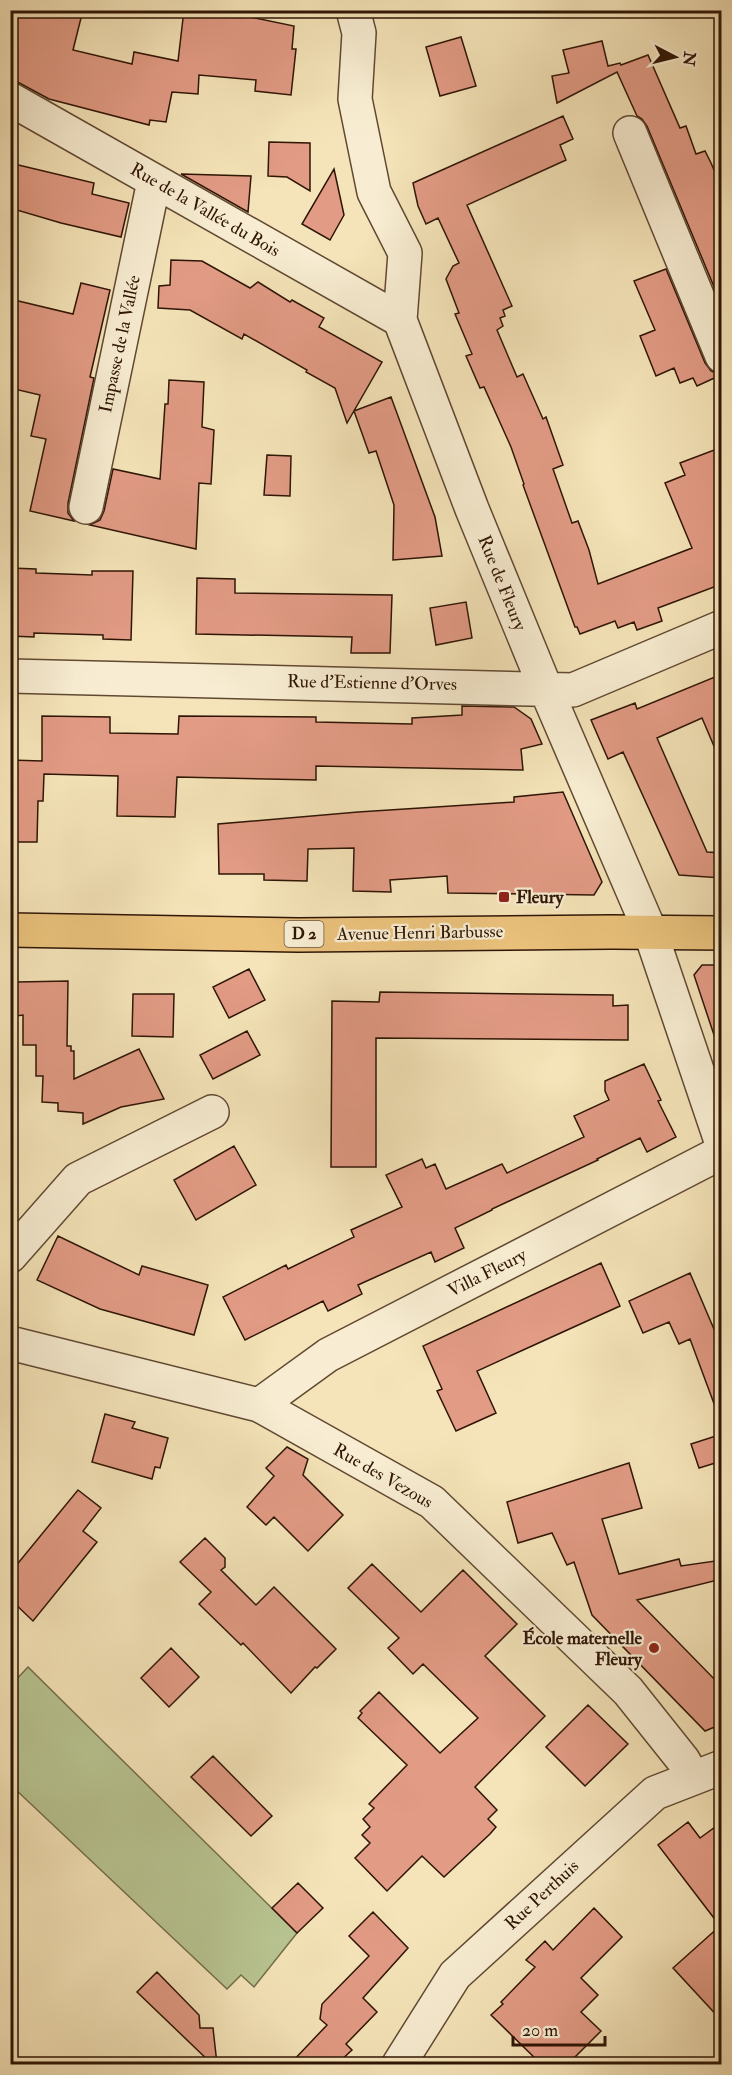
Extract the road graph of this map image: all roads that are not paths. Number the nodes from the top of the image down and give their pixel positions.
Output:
1 (353, 10) edge
2 (10, 99) edge
3 (630, 134) dead end
4 (154, 181) junction
5 (400, 320) junction
6 (722, 356) edge
7 (86, 507) dead end
8 (722, 627) edge
9 (10, 676) edge
10 (545, 687) junction
11 (10, 930) edge
12 (650, 932) junction
13 (722, 933) edge
14 (212, 1112) dead end
15 (722, 1144) edge
16 (722, 1152) edge
17 (10, 1256) edge
18 (10, 1343) edge
19 (259, 1405) junction
20 (707, 1772) edge
21 (399, 2064) edge

1 - 5 street, Rue de Fleury
2 - 4 street, Rue de la Vallée du Bois
3 - 6 street
4 - 5 street, Rue de la Vallée du Bois
4 - 7 street, Impasse de la Vallée
5 - 10 street, Rue de Fleury
8 - 10 street, Rue d'Estienne d'Orves
9 - 10 street, Rue d'Estienne d'Orves
10 - 12 street, Rue de Fleury
11 - 12 main road, Avenue Henri Barbusse / D 2
12 - 13 main road, Avenue Henri Barbusse / D 2
12 - 15 street, Rue de Fleury
14 - 17 street
16 - 19 street, Villa Fleury
18 - 19 street, Rue des Vezous
19 - 20 street, Rue des Vezous
20 - 21 street, Rue Perthuis

